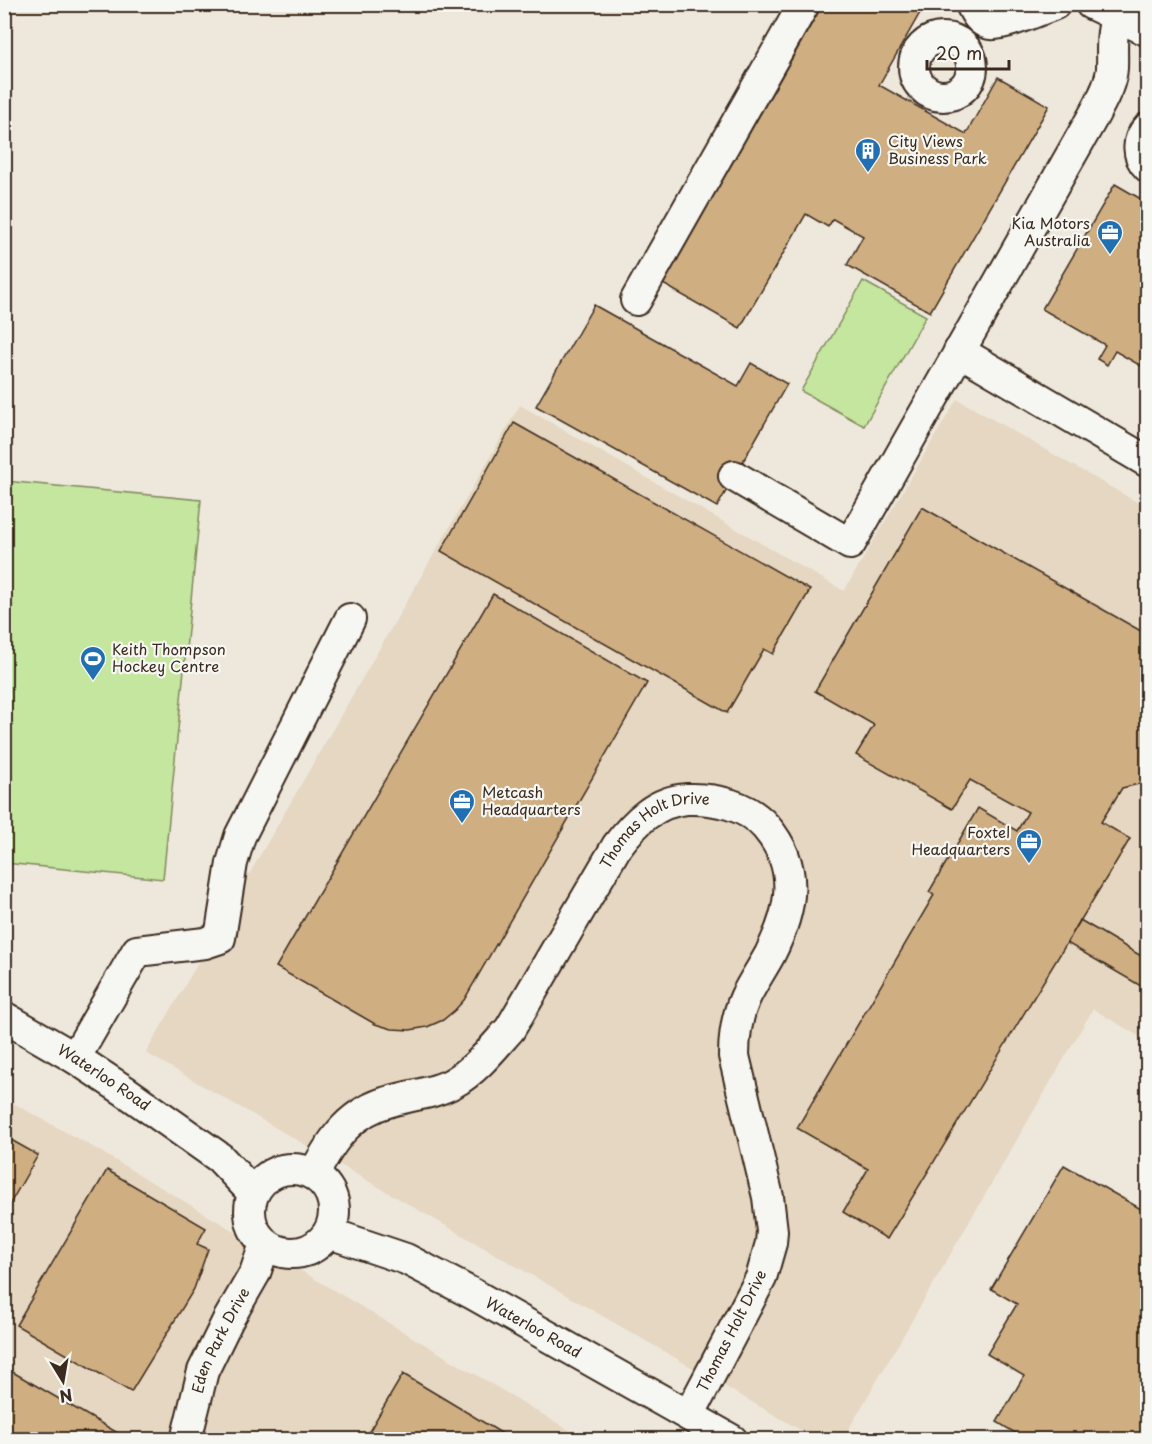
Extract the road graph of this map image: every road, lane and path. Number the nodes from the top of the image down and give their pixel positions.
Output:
1 (804, 4) edge
2 (1055, 4) edge
3 (1111, 8) edge
4 (974, 11) edge
5 (1148, 31) edge
6 (959, 43) dead end
7 (1148, 128) edge
8 (1148, 168) edge
9 (636, 300) dead end
10 (959, 351) junction
11 (1148, 462) edge
12 (734, 476) dead end
13 (350, 619) dead end
14 (4, 1017) edge
15 (75, 1058) junction
16 (314, 1174) junction
17 (253, 1193) junction
18 (329, 1233) junction
19 (265, 1244) junction
20 (689, 1415) junction
21 (186, 1440) edge
22 (732, 1440) edge

1 - 9 street
2 - 4 street
3 - 5 street
3 - 10 street
4 - 6 street
7 - 8 street
10 - 11 street
10 - 12 street
13 - 15 street
14 - 15 street, Waterloo Road
15 - 17 street, Waterloo Road
16 - 17 street
16 - 18 street
16 - 20 street, Thomas Holt Drive
17 - 19 street
18 - 19 street
18 - 20 street, Waterloo Road
19 - 21 street, Eden Park Drive
20 - 22 street, Waterloo Road

